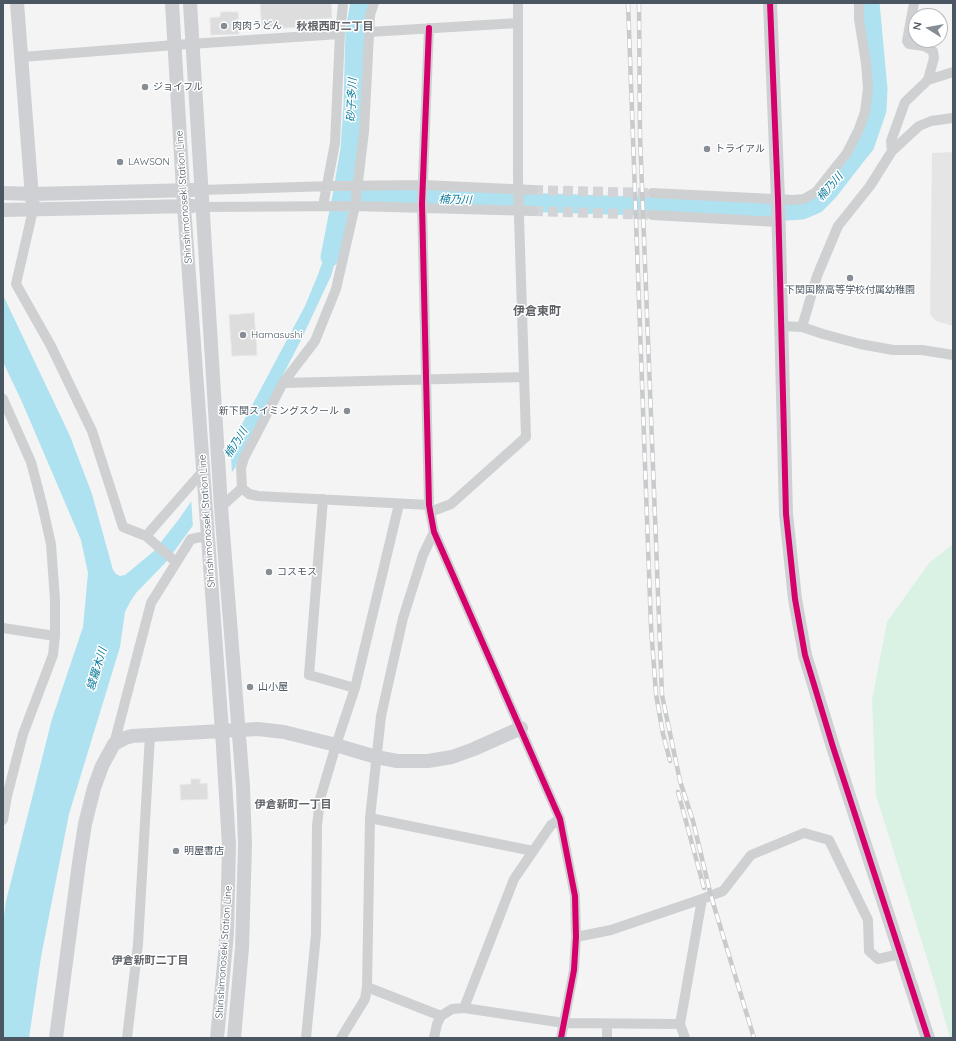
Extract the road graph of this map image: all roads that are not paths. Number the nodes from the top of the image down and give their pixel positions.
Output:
1 (17, 3) edge
2 (172, 3) edge
3 (190, 3) edge
4 (343, 3) edge
5 (374, 3) edge
6 (518, 3) edge
7 (770, 3) edge
8 (859, 3) edge
9 (914, 3) edge
10 (518, 22) junction
11 (429, 28) junction
12 (369, 32) junction
13 (340, 34) junction
14 (192, 44) junction
15 (175, 45) junction
16 (22, 57) junction
17 (953, 72) edge
18 (928, 80) junction
19 (953, 118) edge
20 (892, 151) junction
21 (328, 186) junction
22 (356, 187) junction
23 (422, 188) junction
24 (184, 190) junction
25 (201, 190) junction
26 (533, 190) tunnel mouth
27 (3, 193) edge
28 (652, 193) tunnel mouth
29 (33, 194) junction
30 (778, 199) junction
31 (353, 205) junction
32 (184, 206) junction
33 (203, 206) junction
34 (325, 206) junction
35 (422, 206) junction
36 (3, 210) edge
37 (33, 210) junction
38 (533, 211) tunnel mouth
39 (652, 215) tunnel mouth
40 (778, 222) junction
41 (781, 326) junction
42 (802, 327) junction
43 (953, 355) edge
44 (524, 377) junction
45 (425, 380) junction
46 (283, 383) junction
47 (3, 399) edge
48 (203, 472) junction
49 (242, 488) junction
50 (323, 499) junction
51 (221, 504) junction
52 (399, 504) junction
53 (430, 508) junction
54 (434, 532) junction
55 (207, 536) junction
56 (148, 538) junction
57 (174, 560) junction
58 (3, 628) edge
59 (55, 636) junction
60 (355, 688) junction
61 (521, 728) junction
62 (222, 730) junction
63 (238, 730) junction
64 (150, 735) junction
65 (114, 744) junction
66 (336, 745) junction
67 (376, 757) junction
68 (370, 818) junction
69 (560, 819) junction
70 (3, 820) edge
71 (533, 851) junction
72 (702, 900) junction
73 (576, 936) junction
74 (900, 954) junction
75 (367, 988) junction
76 (464, 1008) junction
77 (441, 1016) junction
78 (564, 1023) junction
79 (607, 1024) junction
80 (680, 1024) junction
81 (56, 1038) edge
82 (127, 1038) edge
83 (217, 1038) edge
84 (234, 1038) edge
85 (306, 1038) edge
86 (341, 1038) edge
87 (434, 1038) edge
88 (561, 1038) edge
89 (607, 1038) edge
90 (685, 1038) edge
91 (928, 1038) edge

1 - 16 street
2 - 15 street, Shinshimonoseki Station Line
3 - 14 street, Shinshimonoseki Station Line
4 - 13 street
5 - 12 street
6 - 10 street
7 - 30 street
8 - 30 street
9 - 18 street
10 - 11 street
10 - 44 street, bridge
11 - 12 street
11 - 23 street
12 - 22 street
13 - 14 street
13 - 21 street
14 - 15 street
14 - 25 street, Shinshimonoseki Station Line
15 - 16 street
15 - 24 street, Shinshimonoseki Station Line
16 - 29 street
17 - 18 street
18 - 20 street
19 - 20 street
20 - 42 street
21 - 22 street
21 - 25 street
21 - 34 street
22 - 23 street
22 - 31 street
23 - 26 street
23 - 35 street
24 - 25 street
24 - 29 street
24 - 32 street, Shinshimonoseki Station Line
25 - 33 street, Shinshimonoseki Station Line
27 - 29 street
28 - 30 street
29 - 37 street
30 - 40 street
31 - 34 street
31 - 35 street
31 - 46 street
32 - 33 street
32 - 37 street
32 - 48 street, Shinshimonoseki Station Line
33 - 34 street
33 - 51 street, Shinshimonoseki Station Line
35 - 38 street
35 - 45 street
36 - 37 street
37 - 56 street
39 - 40 street
40 - 41 street
41 - 42 street
41 - 74 street
42 - 43 street
44 - 45 street
44 - 53 street
45 - 46 street
45 - 53 street
46 - 49 street
47 - 59 street
48 - 55 street, Shinshimonoseki Station Line
48 - 56 street
49 - 50 street
49 - 51 street
50 - 52 street
50 - 60 street
51 - 63 street, Shinshimonoseki Station Line
52 - 53 street
52 - 60 street
53 - 54 street
54 - 61 street
54 - 67 street
55 - 57 street
55 - 62 street, Shinshimonoseki Station Line
56 - 57 street
57 - 65 street
58 - 59 street
59 - 70 street
60 - 66 street
61 - 67 street
61 - 69 street
62 - 63 street
62 - 64 street
62 - 83 street, Shinshimonoseki Station Line
63 - 66 street
63 - 84 street, Shinshimonoseki Station Line
64 - 65 street
64 - 82 street
65 - 81 street
66 - 67 street
66 - 85 street
67 - 68 street
68 - 71 street
68 - 75 street
69 - 71 street
69 - 73 street
71 - 76 street
72 - 73 street
72 - 74 street
72 - 80 street
73 - 78 street
74 - 91 street
75 - 77 street
75 - 86 street
76 - 77 street
76 - 78 street
77 - 87 street
78 - 79 street
78 - 88 street
79 - 80 street
79 - 89 street
80 - 90 street

